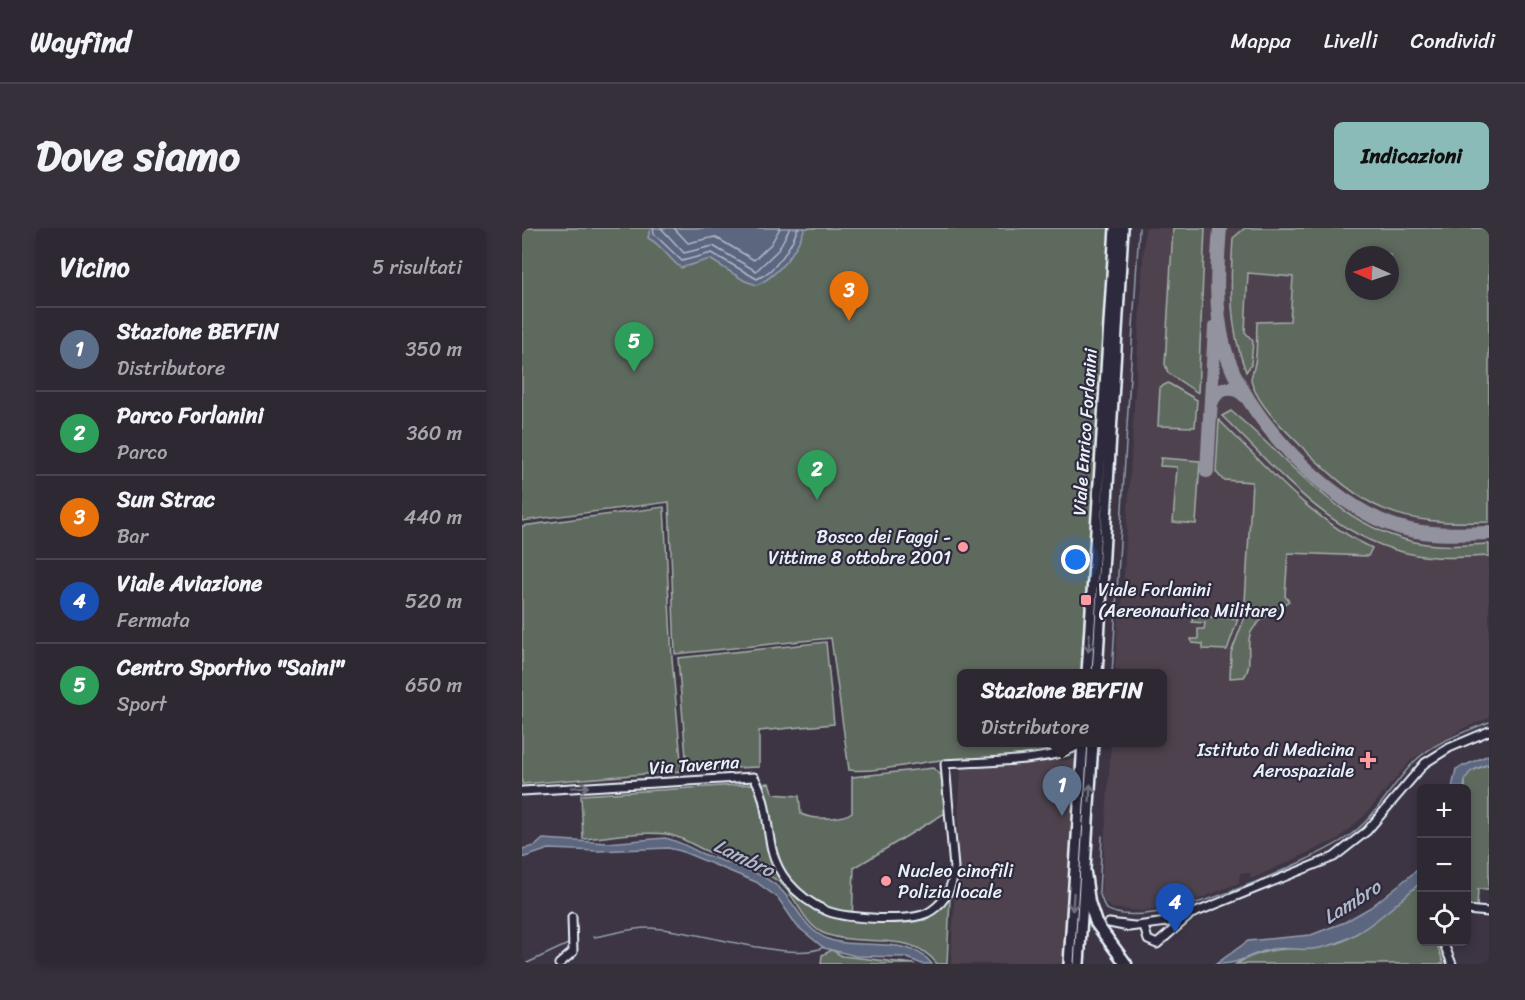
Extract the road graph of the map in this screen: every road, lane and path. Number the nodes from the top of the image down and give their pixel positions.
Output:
1 (1115, 228) edge
2 (1123, 228) edge
3 (1087, 669) edge
4 (1097, 669) edge
5 (1489, 731) edge
6 (1076, 747) edge
7 (1082, 747) edge
8 (1093, 747) edge
9 (1069, 752) junction
10 (1081, 774) junction
11 (522, 791) edge
12 (1085, 873) junction
13 (1471, 910) edge
14 (1489, 912) edge
15 (1189, 916) junction
16 (572, 917) dead end
17 (1134, 926) dead end
18 (1144, 926) junction
19 (1445, 946) edge
20 (560, 964) edge
21 (1069, 964) edge
22 (1079, 964) edge
23 (1127, 964) edge
24 (1452, 964) edge

1 -> 3 main road, Viale Enrico Forlanini
2 - 4 main road, Viale Enrico Forlanini
5 - 15 street
6 - 9 street, Via Taverna
7 - 10 main road
12 -> 8 main road
9 - 10 street
11 -> 9 street, Via Taverna
10 -> 21 main road
12 - 22 main road
12 - 23 highway
13 - 14 street
15 - 18 street
15 - 18 street
16 - 20 street
17 - 18 street
19 - 24 street

